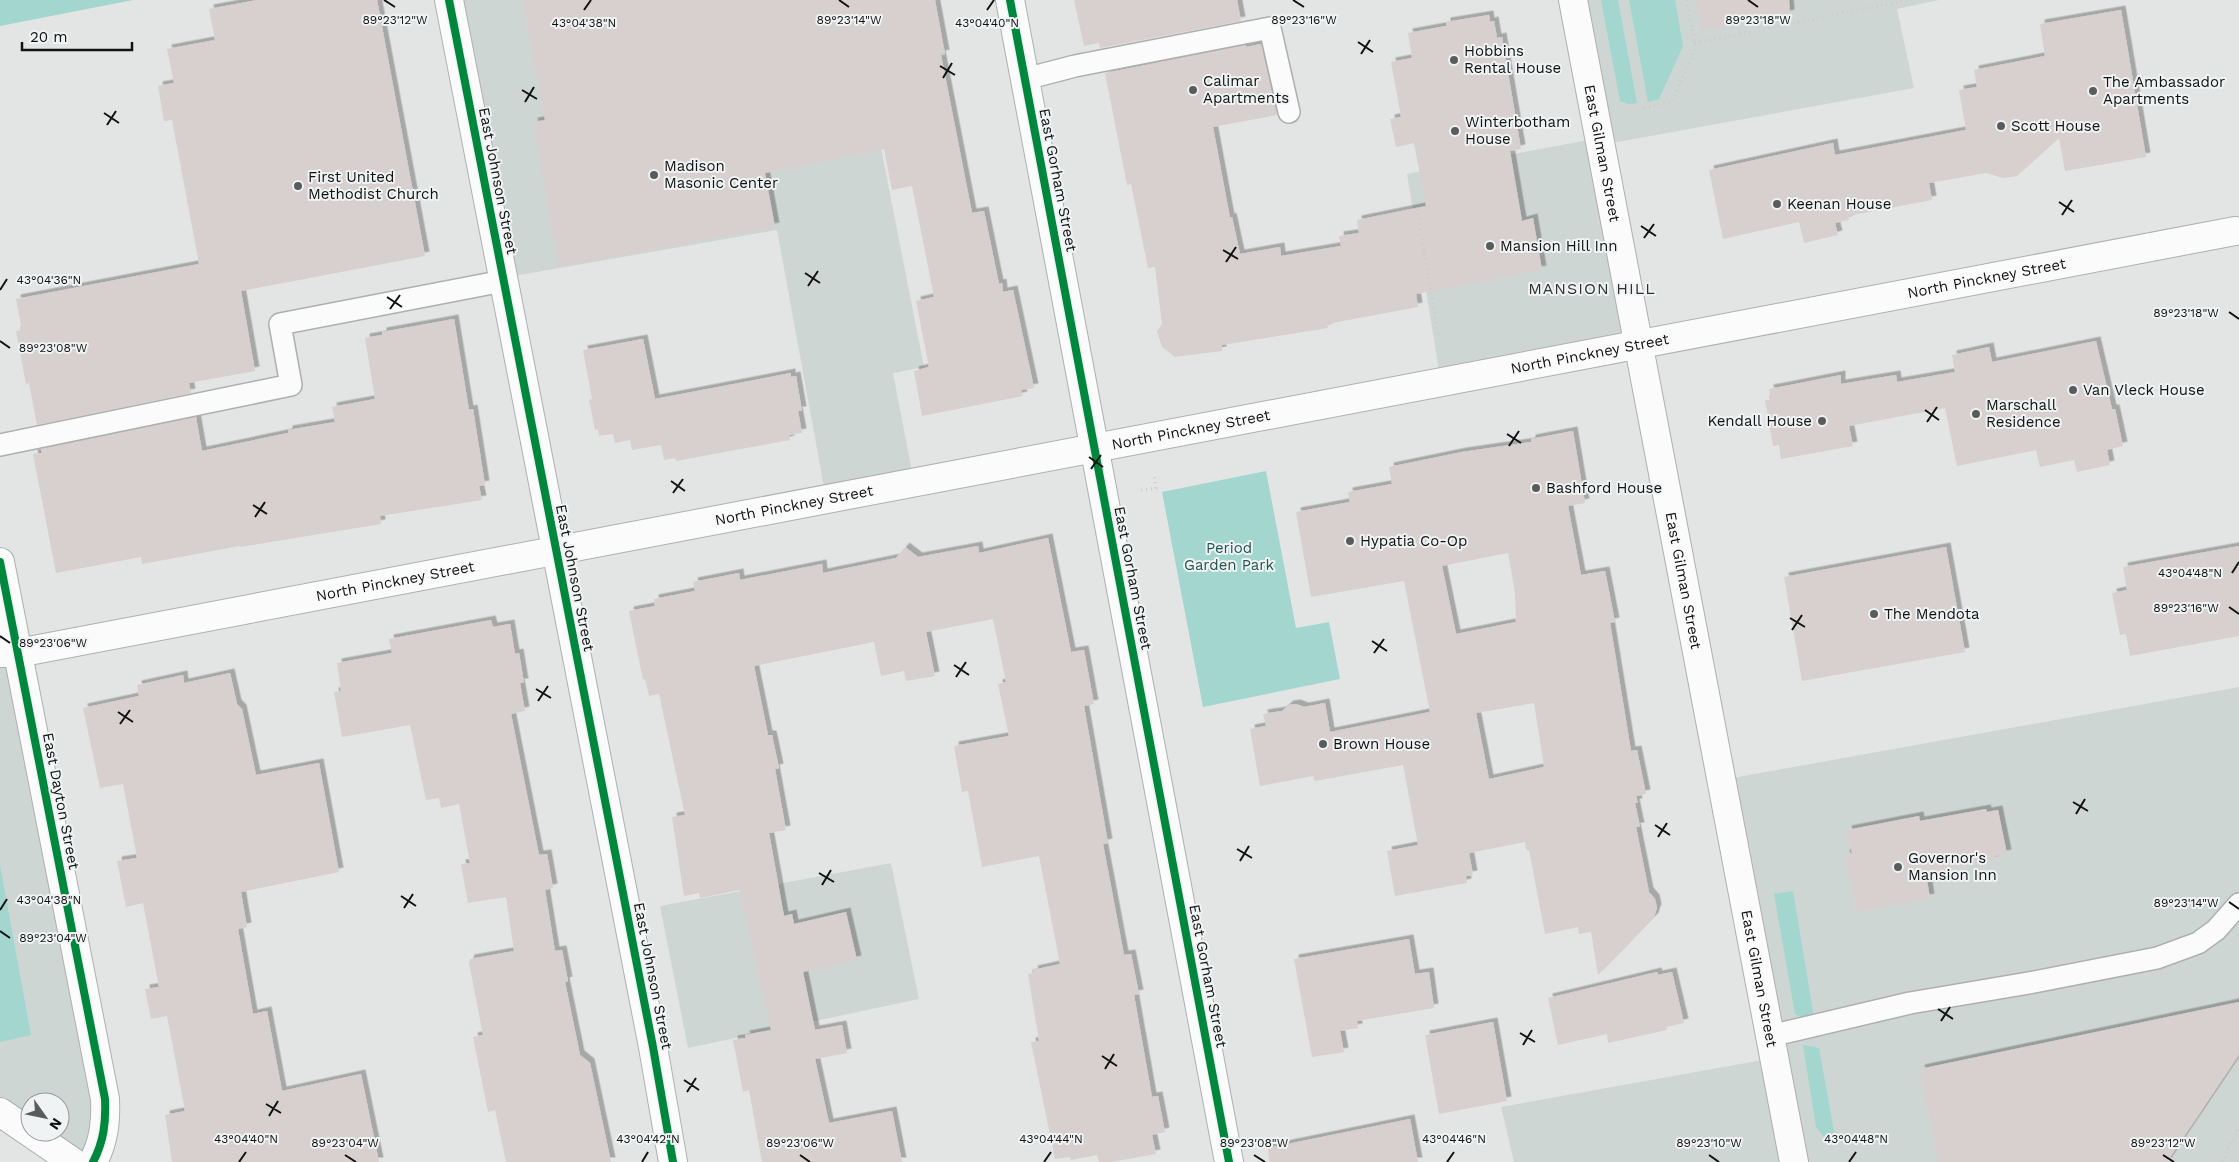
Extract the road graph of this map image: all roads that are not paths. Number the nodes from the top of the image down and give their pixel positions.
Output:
1 (449, 0) edge
2 (1010, 0) edge
3 (1573, 0) edge
4 (1025, 79) junction
5 (1289, 112) dead end
6 (2237, 231) edge
7 (503, 281) junction
8 (1638, 343) junction
9 (0, 445) edge
10 (1094, 448) junction
11 (556, 549) junction
12 (0, 562) edge
13 (9, 653) edge
14 (2239, 904) edge
15 (1770, 1036) junction
16 (0, 1112) edge
17 (73, 1162) edge
18 (92, 1162) edge
19 (673, 1162) edge
20 (1229, 1162) edge
21 (1794, 1162) edge

1 - 7 street, East Johnson Street
2 - 4 street, East Gorham Street
3 - 8 street, East Gilman Street
4 - 5 lane
4 - 10 street, East Gorham Street
6 - 8 street, North Pinckney Street
7 - 9 lane
7 - 11 street, East Johnson Street
8 - 10 street, North Pinckney Street
8 - 15 street, East Gilman Street
10 - 11 street, North Pinckney Street
10 - 20 street, East Gorham Street
11 - 13 street, North Pinckney Street
11 - 19 street, East Johnson Street
12 - 13 street, East Dayton Street
13 - 18 street, East Dayton Street
14 - 15 lane
15 - 21 street, East Gilman Street
16 - 17 street

